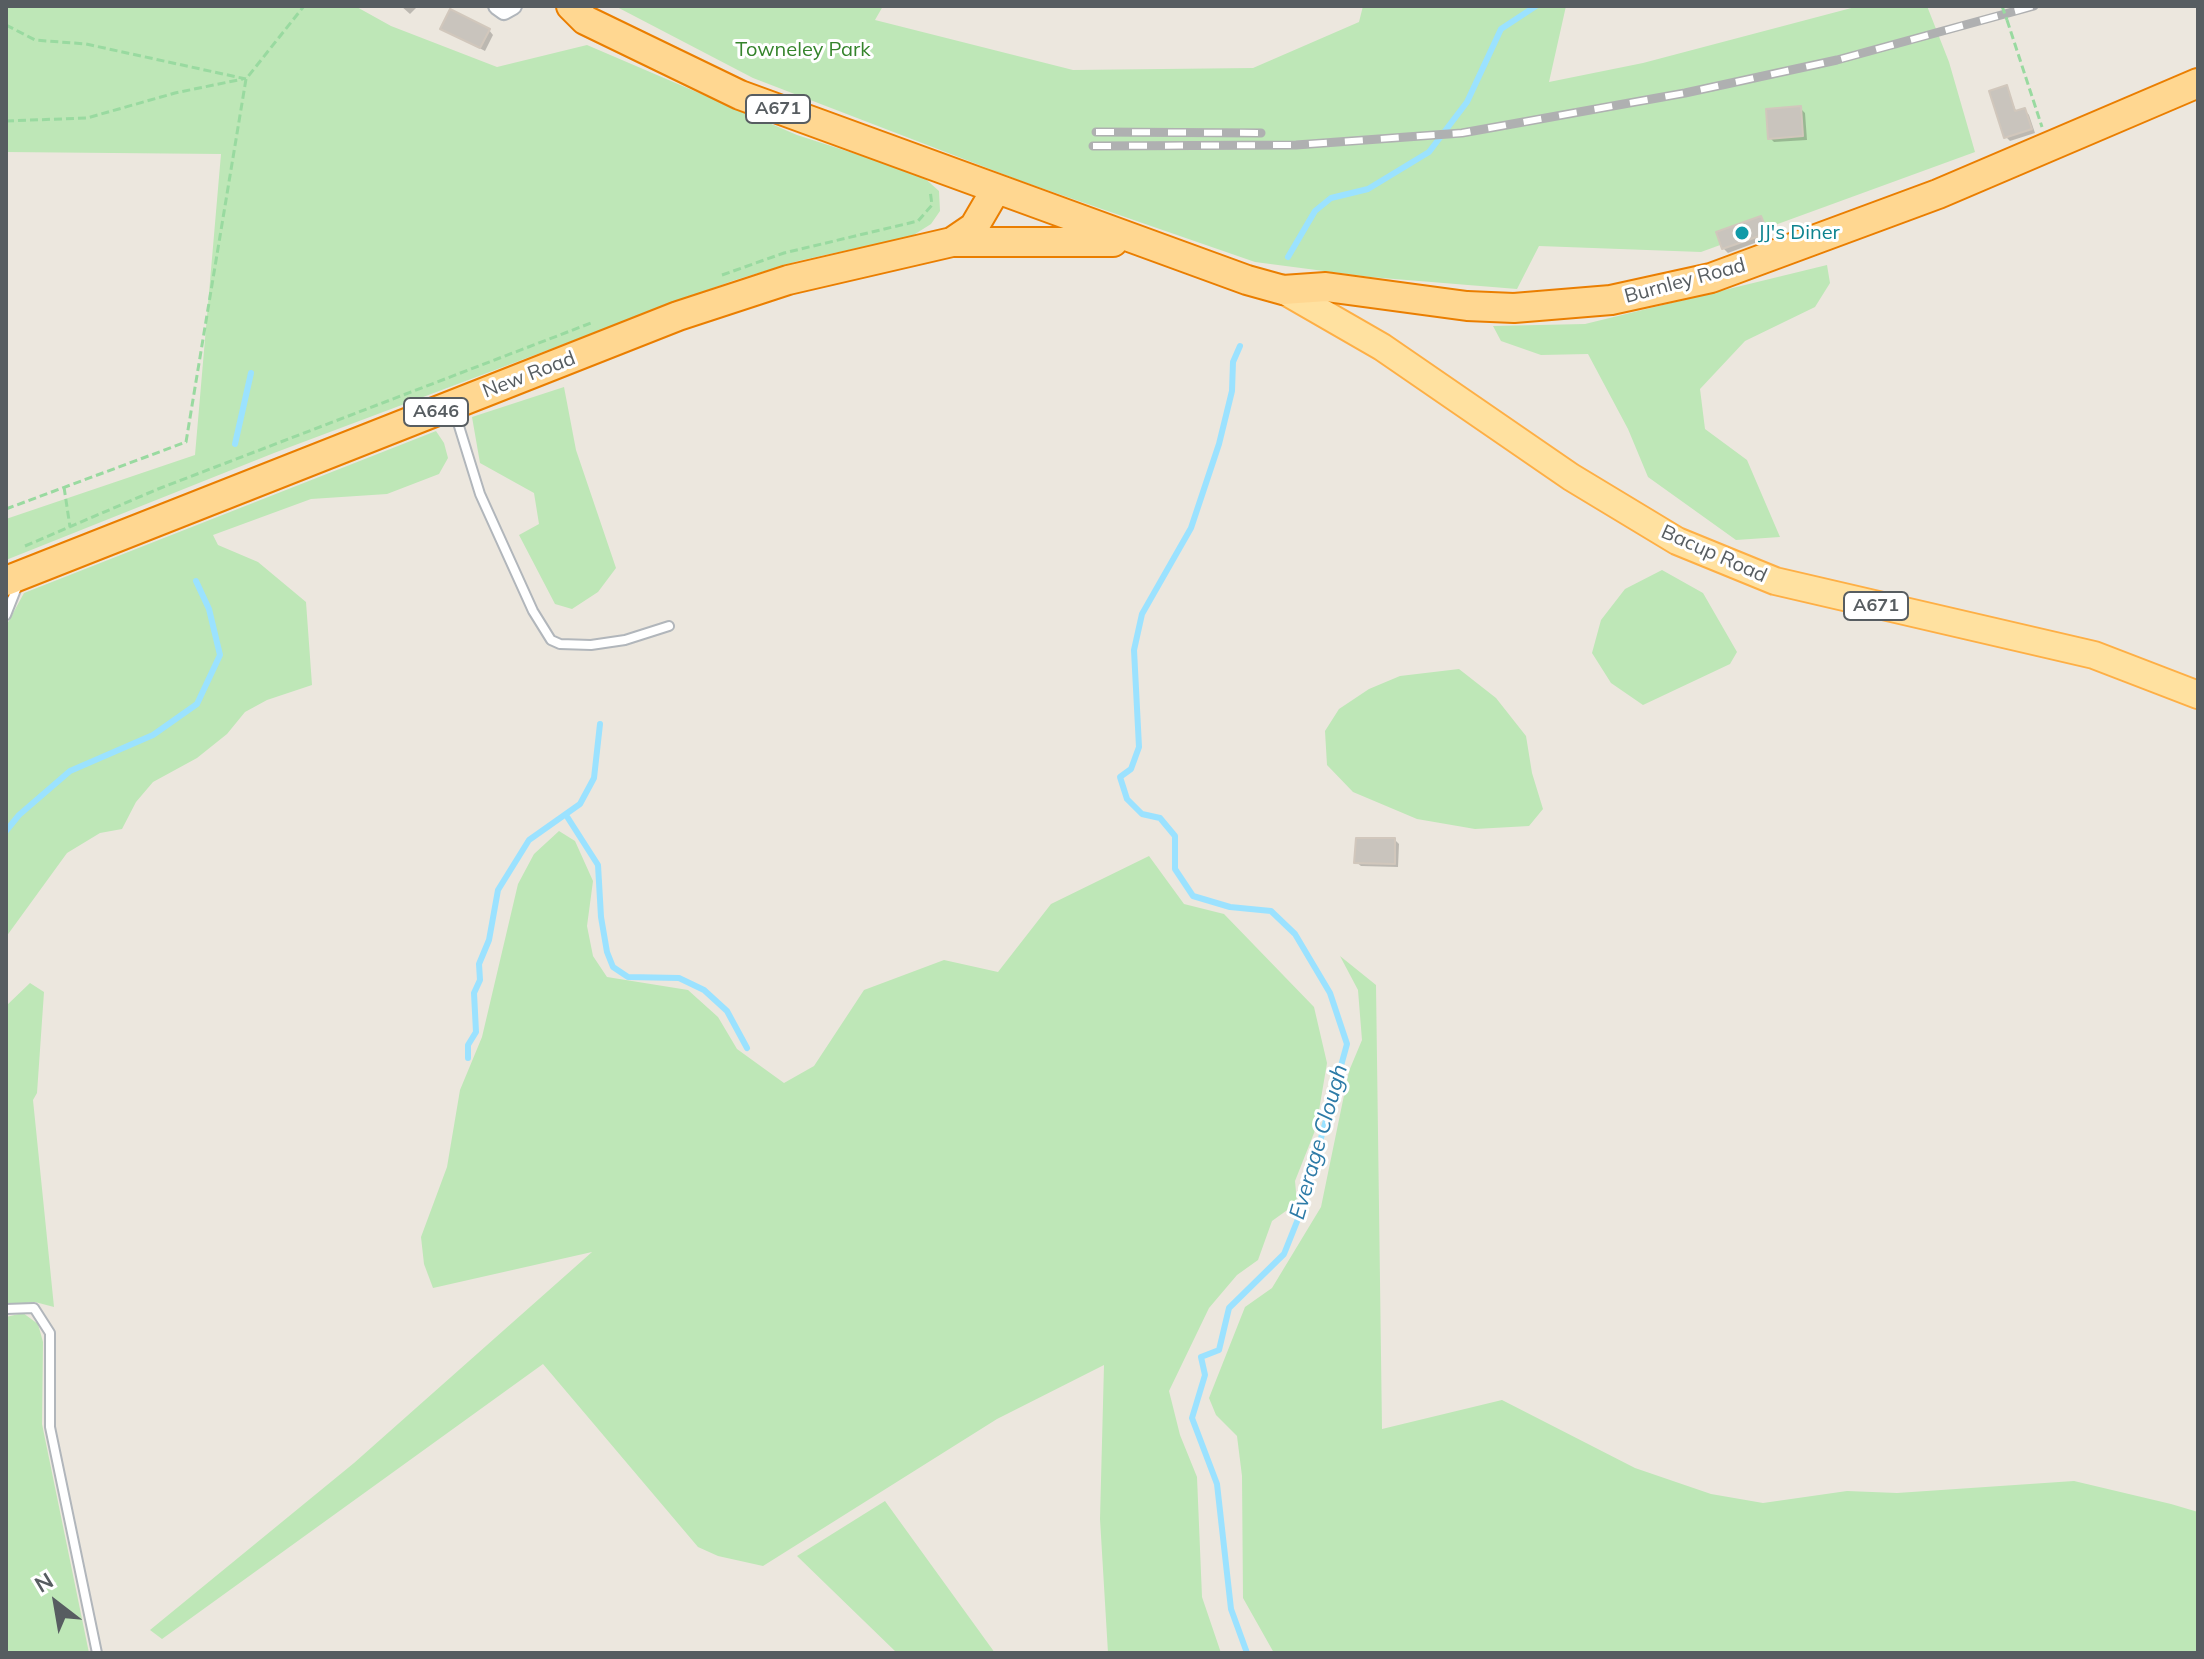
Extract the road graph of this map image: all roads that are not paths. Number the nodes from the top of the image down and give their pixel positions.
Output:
1 (497, 6) edge
2 (513, 6) edge
3 (571, 6) edge
4 (2198, 83) edge
5 (995, 191) junction
6 (952, 242) junction
7 (1138, 243) junction
8 (1283, 290) junction
9 (453, 405) junction
10 (14, 578) edge
11 (6, 615) edge
12 (669, 626) dead end
13 (2198, 695) edge
14 (6, 1309) edge
15 (97, 1653) edge

1 - 2 street
3 - 5 highway, A671
4 - 8 highway, Burnley Road
5 - 6 highway, New Road / A646
5 - 7 highway
6 - 7 highway
6 - 9 highway, New Road / A646
7 - 8 highway
8 - 13 main road, Bacup Road / A671
9 - 10 highway, New Road / A646
9 - 12 lane
10 - 11 lane
14 - 15 lane

